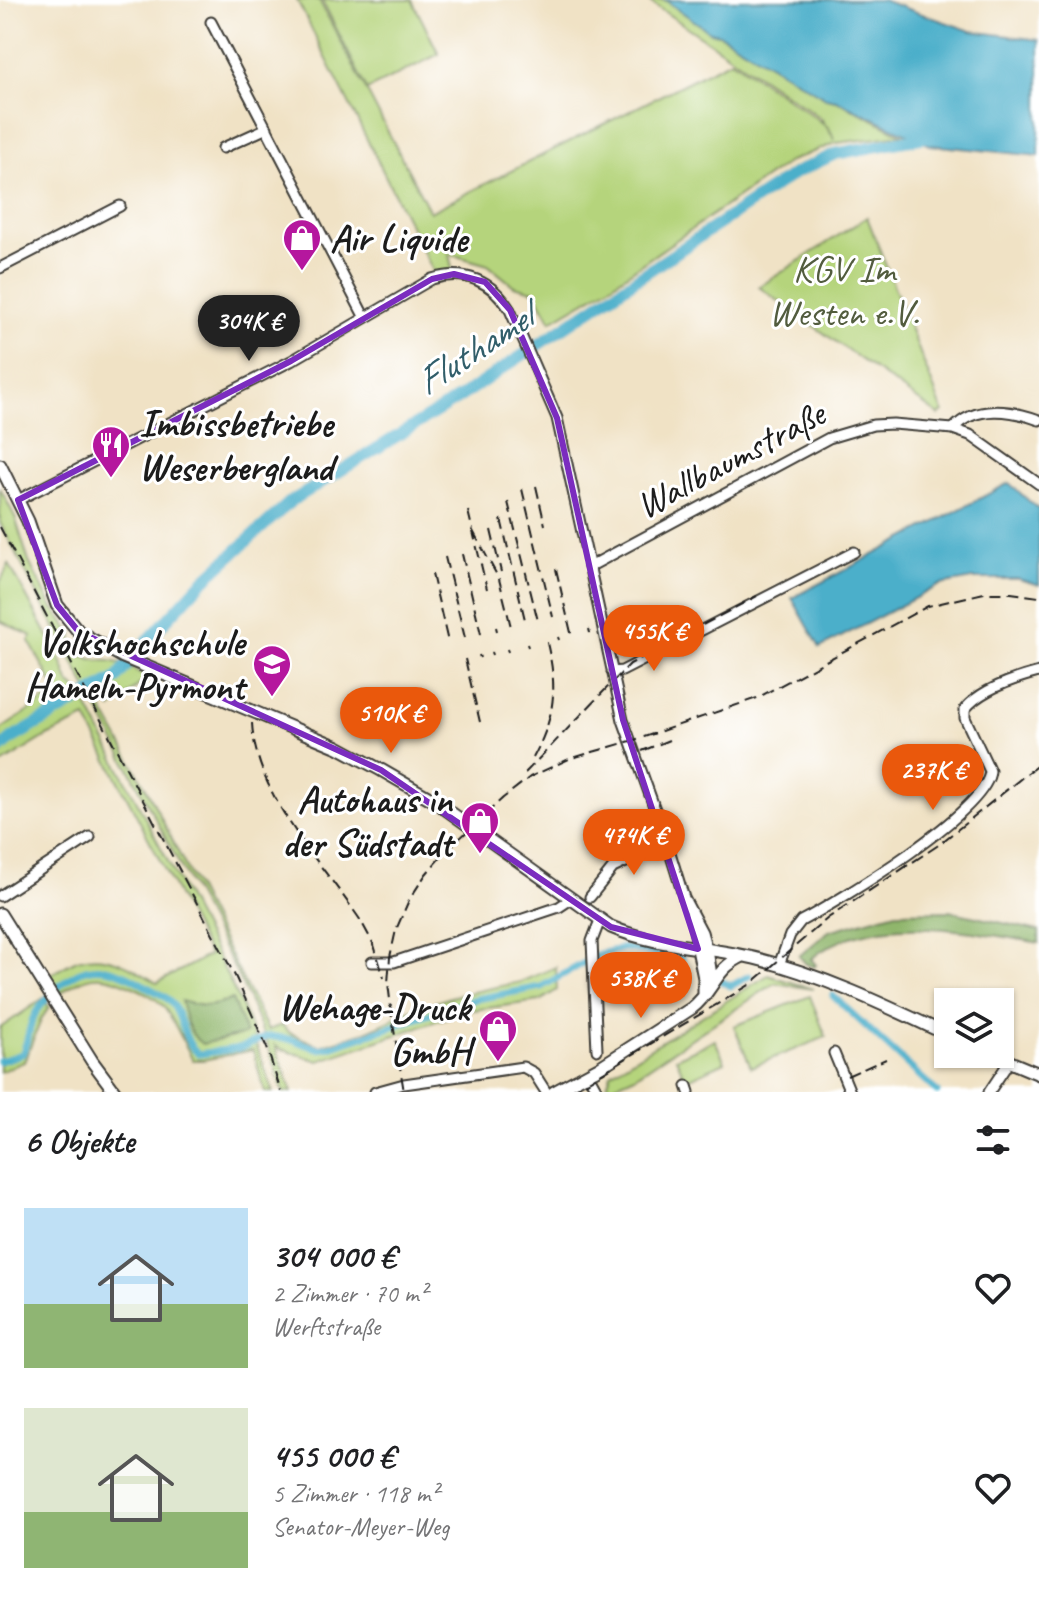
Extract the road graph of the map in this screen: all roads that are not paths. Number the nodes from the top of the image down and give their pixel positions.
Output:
1 (211, 22) dead end
2 (267, 128) junction
3 (223, 148) dead end
4 (120, 206) dead end
5 (0, 268) edge
6 (365, 318) junction
7 (1039, 420) edge
8 (953, 429) junction
9 (0, 465) edge
10 (1039, 484) edge
11 (18, 500) junction
12 (854, 552) dead end
13 (589, 567) junction
14 (612, 672) junction
15 (1039, 672) edge
16 (90, 837) dead end
17 (667, 843) junction
18 (0, 896) edge
19 (590, 897) dead end
20 (571, 899) junction
21 (0, 914) edge
22 (600, 920) junction
23 (703, 949) junction
24 (744, 956) junction
25 (372, 962) dead end
26 (779, 965) junction
27 (712, 983) junction
28 (704, 996) junction
29 (934, 1028) edge
30 (597, 1050) dead end
31 (834, 1053) dead end
32 (1014, 1064) edge
33 (1005, 1068) edge
34 (588, 1074) junction
35 (1039, 1074) edge
36 (115, 1092) edge
37 (375, 1092) edge
38 (546, 1092) edge
39 (554, 1092) edge
40 (598, 1092) edge
41 (850, 1092) edge
42 (989, 1092) edge

1 - 2 street
2 - 3 street
2 - 6 street
4 - 5 street
6 - 11 street
6 - 13 street
7 - 8 street
8 - 10 street
8 - 13 street, Wallbaumstraße
9 - 11 main road
11 - 20 main road
12 - 14 street
13 - 14 street
14 - 17 street
15 - 26 street
16 - 18 street
17 - 19 street
17 - 23 street
20 - 22 main road
20 - 25 street
21 - 36 main road
22 - 23 main road
22 - 30 street
23 - 24 main road
23 - 27 main road
23 - 28 main road
24 - 26 main road
24 - 27 main road
26 - 29 main road
27 - 28 main road
28 - 34 main road
31 - 41 street
32 - 35 main road
33 - 42 street
34 - 39 main road
34 - 40 street
37 - 38 street

